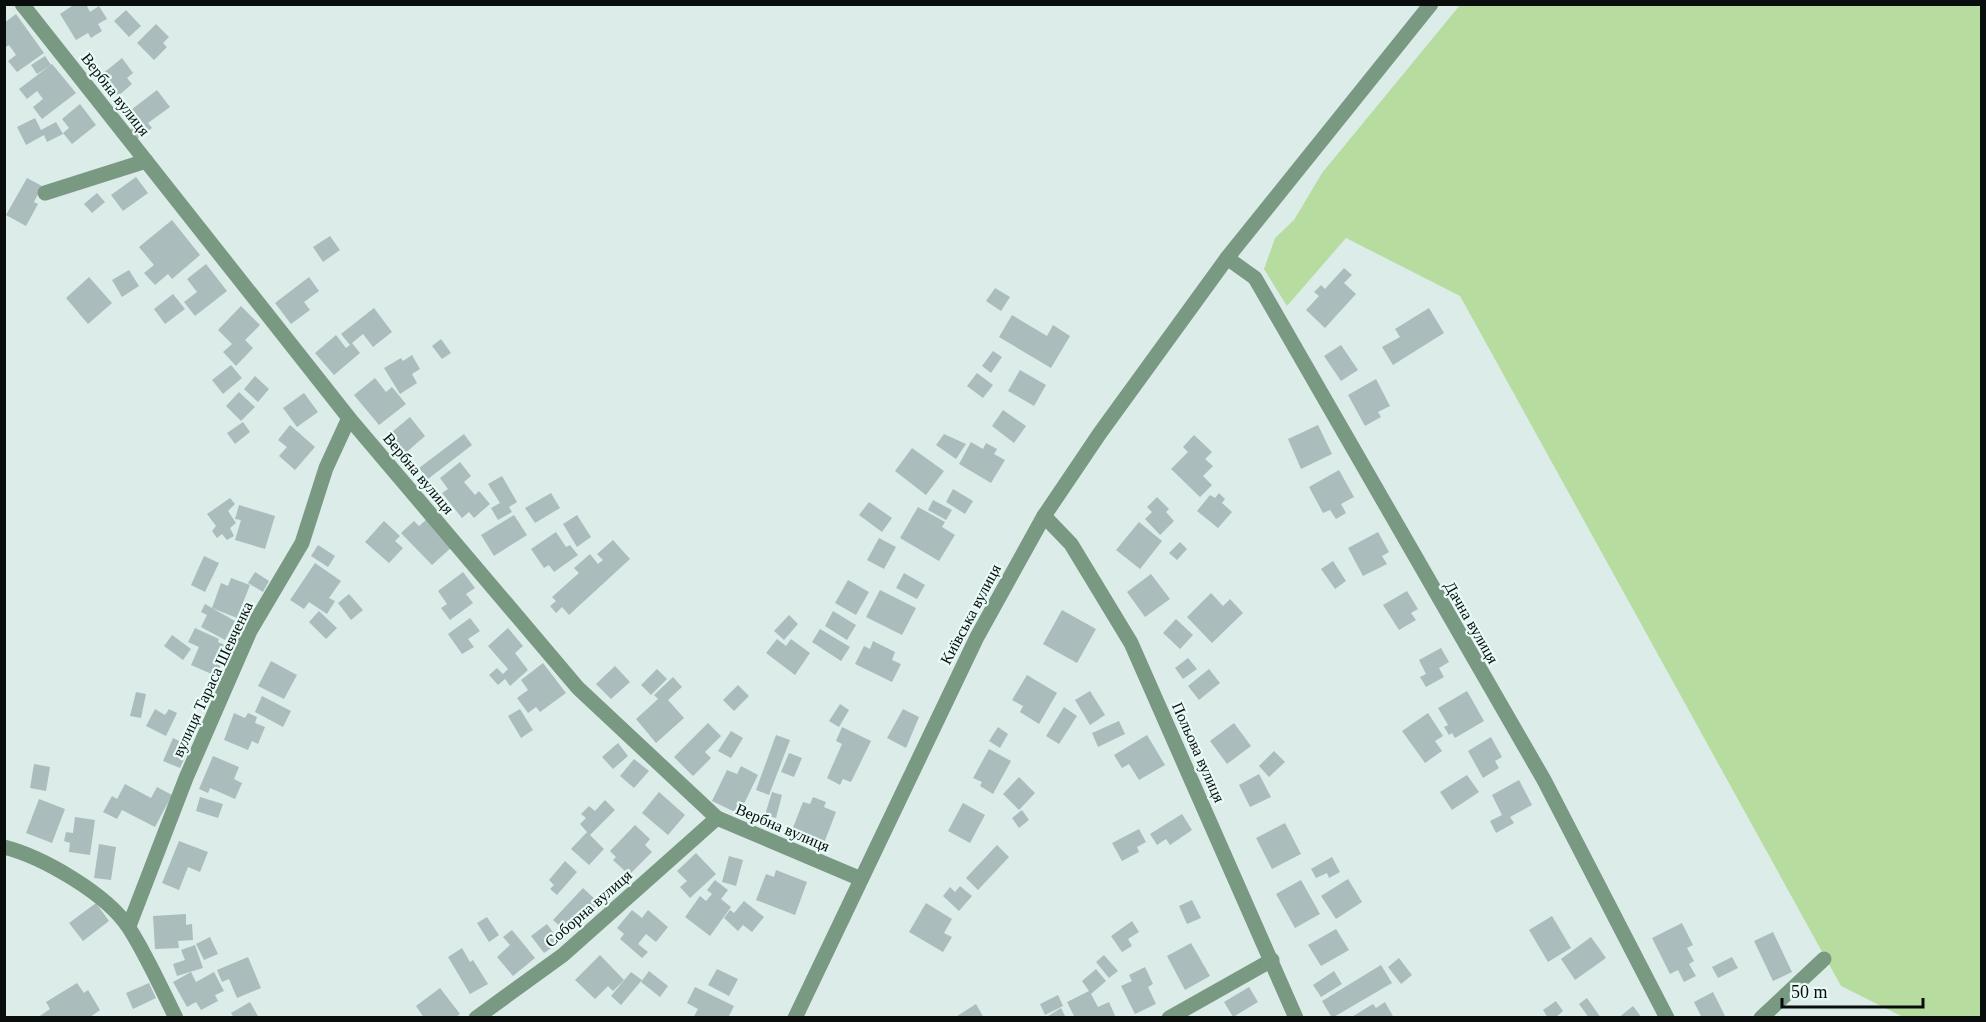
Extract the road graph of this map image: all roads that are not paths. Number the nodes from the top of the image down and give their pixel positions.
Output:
1 (22, 4) edge
2 (1431, 4) edge
3 (146, 160) junction
4 (45, 193) dead end
5 (1227, 258) junction
6 (349, 418) junction
7 (1044, 516) junction
8 (717, 818) junction
9 (4, 847) edge
10 (861, 879) junction
11 (129, 926) junction
12 (1824, 959) dead end
13 (1272, 960) junction
14 (176, 1017) edge
15 (476, 1017) edge
16 (795, 1017) edge
17 (1169, 1017) edge
18 (1296, 1017) edge
19 (1667, 1017) edge
20 (1761, 1017) edge

1 - 3 street, Вербна вулиця
2 - 5 street, Київська вулиця
3 - 4 street
3 - 6 street, Вербна вулиця
5 - 7 street, Київська вулиця
5 - 19 street, Дачна вулиця
6 - 8 street, Вербна вулиця
6 - 11 street, вулиця Тараса Шевченка
7 - 10 street, Київська вулиця
7 - 13 street, Польова вулиця
8 - 10 street, Вербна вулиця
8 - 15 street, Соборна вулиця
9 - 11 street
10 - 16 street, Київська вулиця
11 - 14 street
12 - 20 street
13 - 17 street
13 - 18 street, Польова вулиця

